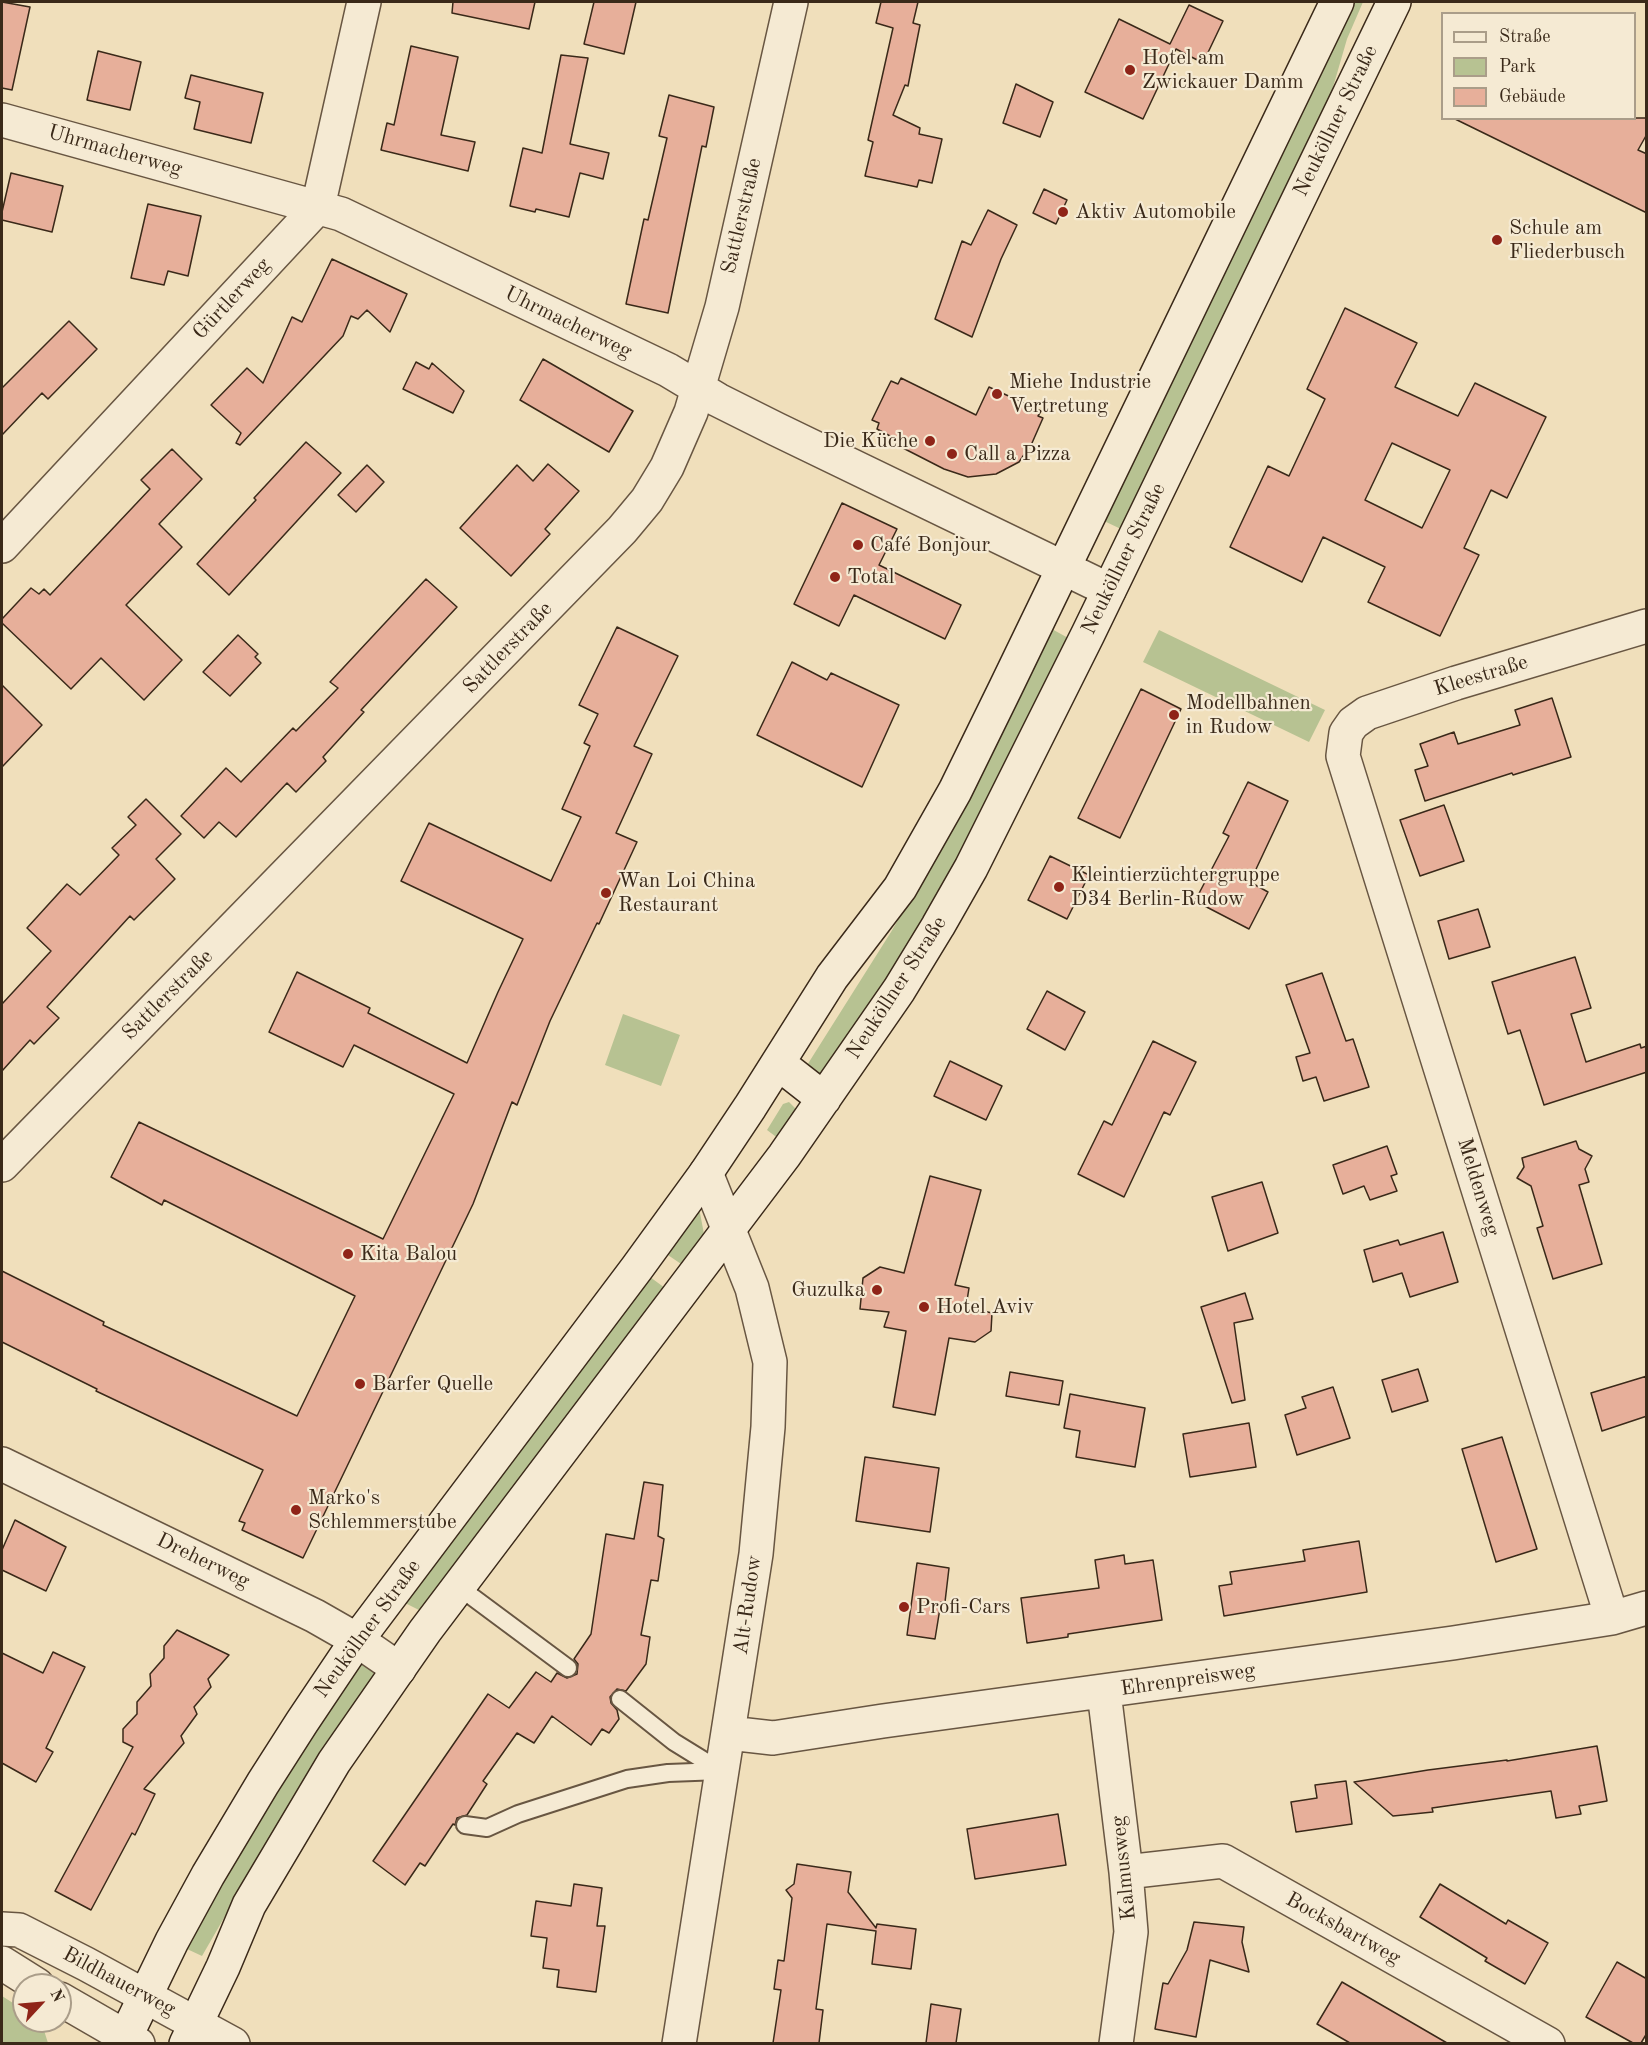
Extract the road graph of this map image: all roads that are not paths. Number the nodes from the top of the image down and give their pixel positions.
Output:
1 (364, 2) edge
2 (791, 2) edge
3 (1337, 2) edge
4 (1394, 2) edge
5 (2, 120) edge
6 (318, 207) junction
7 (698, 388) junction
8 (2, 546) edge
9 (1064, 568) junction
10 (1109, 590) junction
11 (1647, 626) edge
12 (1343, 756) joint
13 (777, 1063) junction
14 (824, 1099) junction
15 (2, 1165) edge
16 (706, 1173) junction
17 (728, 1232) junction
18 (2, 1464) edge
19 (459, 1587) junction
20 (1647, 1608) edge
21 (1612, 1618) junction
22 (357, 1640) junction
23 (568, 1668) dead end
24 (399, 1669) junction
25 (1104, 1692) junction
26 (620, 1700) dead end
27 (729, 1733) junction
28 (722, 1771) junction
29 (465, 1825) dead end
30 (1126, 1872) junction
31 (2, 1929) edge
32 (2, 1963) edge
33 (18, 1973) edge
34 (145, 1996) junction
35 (72, 2006) edge
36 (191, 2033) edge
37 (129, 2041) edge
38 (232, 2043) edge
39 (679, 2043) edge
40 (1116, 2043) edge
41 (1548, 2043) edge

1 - 6 street
2 - 7 street, Sattlerstraße
3 - 9 street, Neuköllner Straße
4 - 10 street, Neuköllner Straße
5 - 6 street, Uhrmacherweg
6 - 7 street, Uhrmacherweg
6 - 8 street, Gürtlerweg
7 - 9 street, Uhrmacherweg
7 - 15 street, Sattlerstraße
9 - 10 street, Uhrmacherweg
9 - 13 street, Neuköllner Straße
10 - 14 street, Neuköllner Straße
11 - 12 street, Kleestraße
12 - 21 street, Meldenweg
13 - 14 street
13 - 16 street, Neuköllner Straße
14 - 17 street, Neuköllner Straße
16 - 17 street, Alt-Rudow
16 - 22 street, Neuköllner Straße
17 - 19 street, Neuköllner Straße
17 - 27 street, Alt-Rudow
18 - 22 street, Dreherweg
19 - 23 lane
19 - 24 street, Neuköllner Straße
20 - 21 street, Ehrenpreisweg
21 - 25 street, Ehrenpreisweg
22 - 24 street, Dreherweg
22 - 34 street, Neuköllner Straße
24 - 36 street, Neuköllner Straße
25 - 27 street, Ehrenpreisweg
25 - 30 street, Kalmusweg
26 - 28 lane
27 - 28 street, Alt-Rudow
28 - 29 lane
28 - 39 street, Alt-Rudow
30 - 40 street, Kalmusweg
30 - 41 street, Bocksbartweg
31 - 34 street, Bildhauerweg
32 - 33 street, Bildhauerweg
34 - 36 street, Bildhauerweg
34 - 37 street, Neuköllner Straße
35 - 37 street, Bildhauerweg
36 - 38 street, Bildhauerweg

